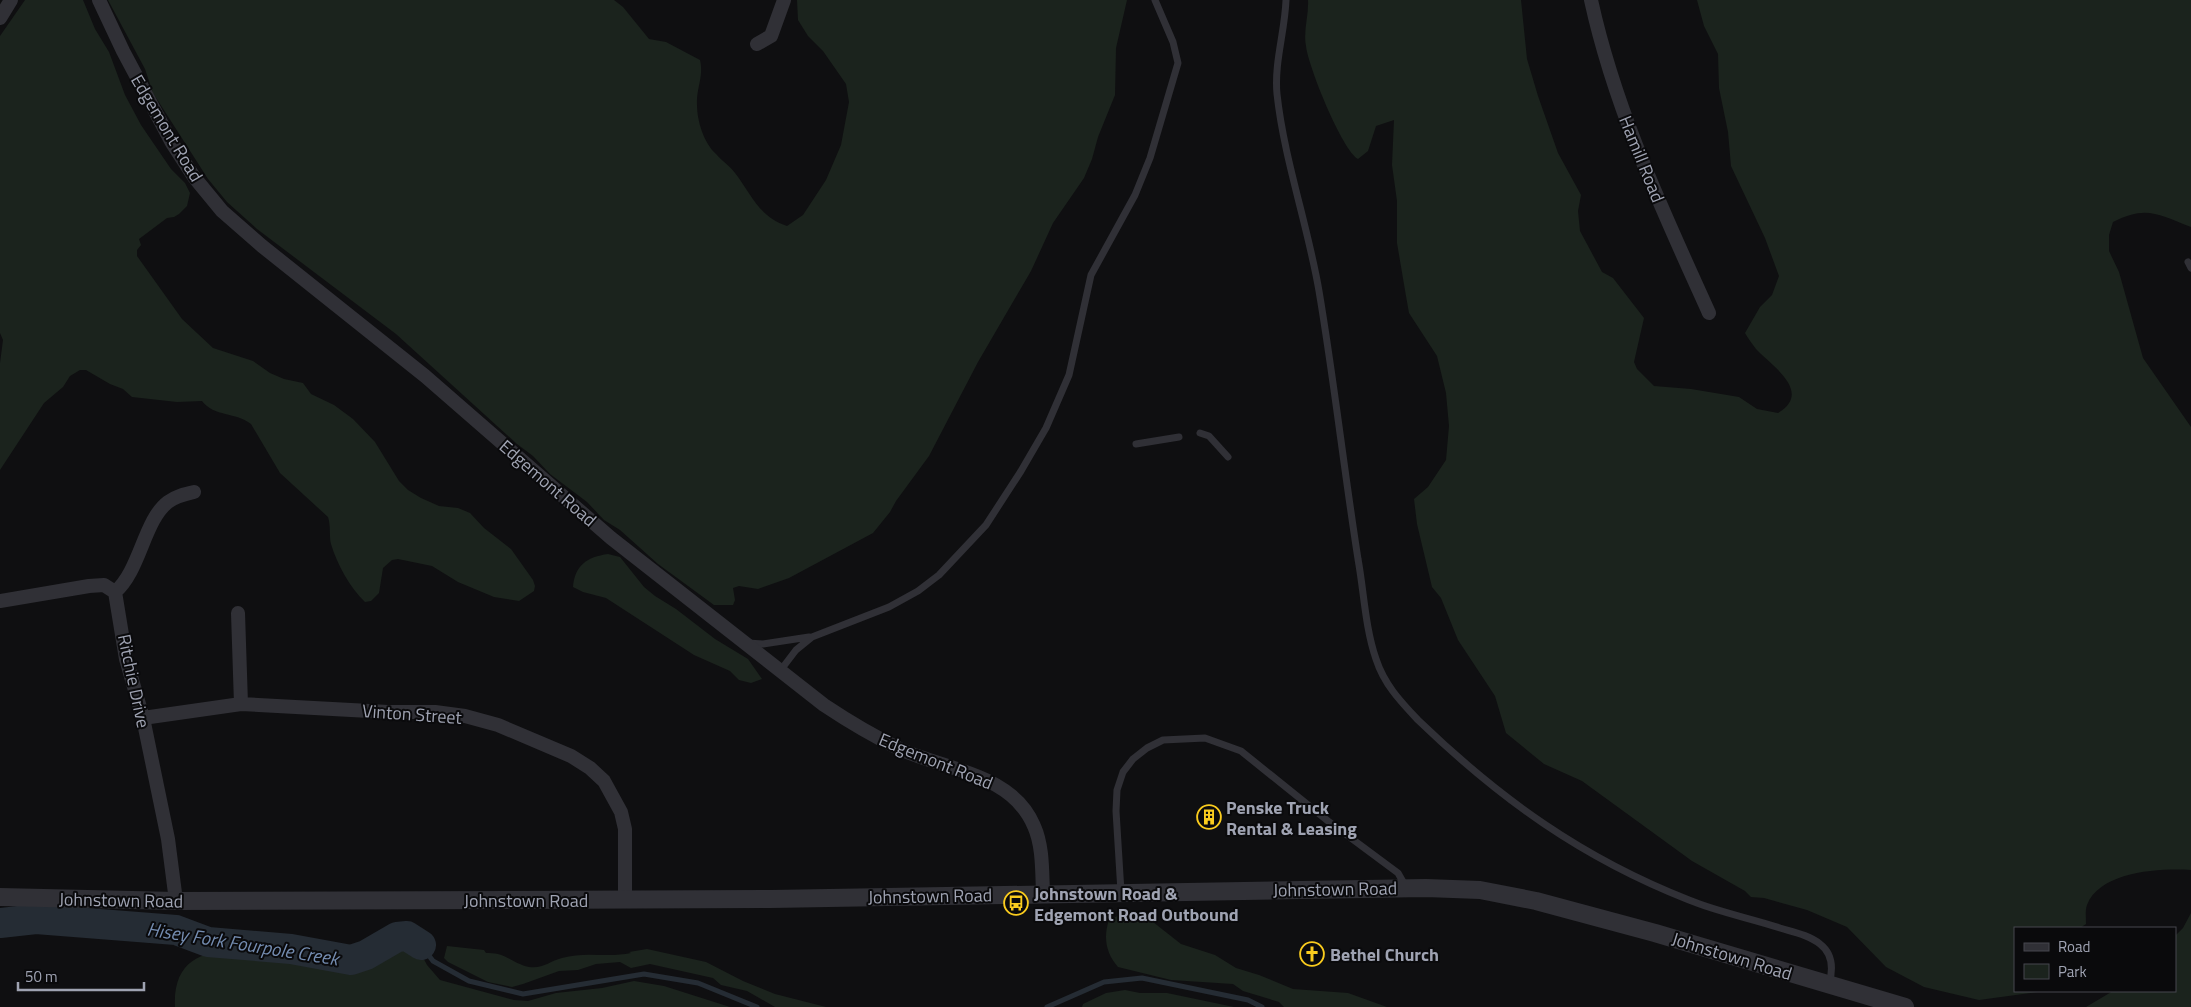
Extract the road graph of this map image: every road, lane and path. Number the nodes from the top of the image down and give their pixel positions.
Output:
1 (11, 0) edge
2 (99, 0) edge
3 (784, 0) edge
4 (1155, 0) edge
5 (1286, 0) edge
6 (1591, 0) edge
7 (0, 18) edge
8 (757, 44) dead end
9 (1709, 313) dead end
10 (1200, 433) dead end
11 (1179, 437) dead end
12 (1136, 444) dead end
13 (1228, 457) dead end
14 (194, 492) dead end
15 (115, 592) junction
16 (0, 601) edge
17 (238, 613) dead end
18 (812, 637) junction
19 (743, 643) junction
20 (780, 671) junction
21 (241, 704) junction
22 (143, 718) junction
23 (1406, 888) junction
24 (1121, 892) junction
25 (1043, 893) junction
26 (0, 897) edge
27 (625, 899) junction
28 (176, 901) junction
29 (1829, 985) junction
30 (1905, 1007) edge

1 - 7 street
2 - 19 street, Edgemont Road
3 - 8 street
4 - 18 lane
5 - 29 lane
6 - 9 street, Hamill Road
10 - 13 lane
11 - 12 lane
14 - 15 street
15 - 16 street
15 - 22 street, Ritchie Drive
17 - 21 street
18 - 19 lane
18 - 20 lane
19 - 20 street, Edgemont Road
20 - 25 street, Edgemont Road
21 - 22 street, Vinton Street
21 - 27 street, Vinton Street
22 - 28 street, Ritchie Drive
23 - 24 street, Johnstown Road
23 - 24 lane
23 - 29 street, Johnstown Road
24 - 25 street, Johnstown Road
25 - 27 street, Johnstown Road
26 - 28 street, Johnstown Road
27 - 28 street, Johnstown Road
29 - 30 street, Johnstown Road

